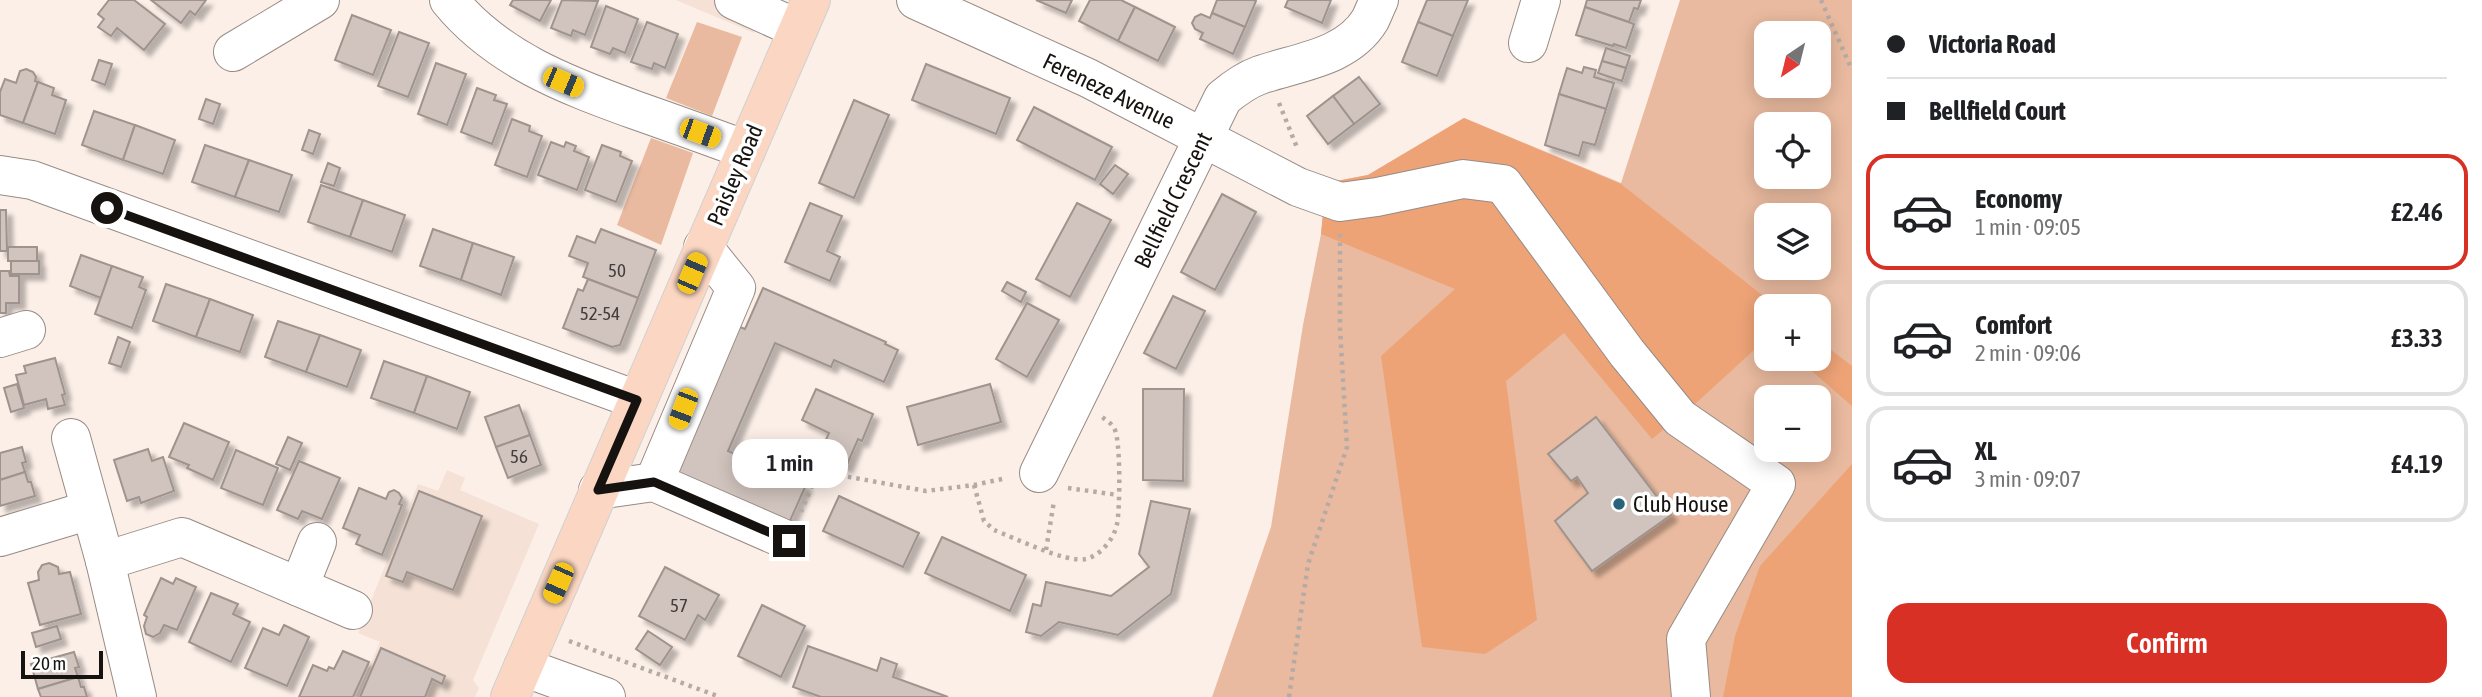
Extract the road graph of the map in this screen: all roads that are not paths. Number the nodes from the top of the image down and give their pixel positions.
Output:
1 (320, 0) edge
2 (449, 0) edge
3 (734, 0) edge
4 (916, 0) edge
5 (1379, 0) edge
6 (1541, 0) edge
7 (804, 14) edge
8 (1528, 43) dead end
9 (233, 52) dead end
10 (1203, 138) junction
11 (746, 150) junction
12 (0, 175) edge
13 (703, 247) junction
14 (637, 400) junction
15 (71, 438) dead end
16 (654, 482) junction
17 (1053, 486) road end
18 (598, 490) junction
19 (90, 510) junction
20 (0, 537) edge
21 (789, 541) road end
22 (317, 542) dead end
23 (105, 561) junction
24 (299, 587) junction
25 (353, 610) dead end
26 (516, 682) edge
27 (137, 697) edge
28 (606, 697) edge
29 (1691, 697) edge

1 - 9 street
2 - 11 street
3 - 7 street
4 - 10 street, Fereneze Avenue
5 - 10 street, Bellfield Crescent
6 - 8 street
7 - 11 main road, Paisley Road
10 - 17 street, Bellfield Crescent
10 - 29 street, Fereneze Avenue
11 - 13 main road, Paisley Road
12 - 14 street
13 - 14 main road, Paisley Road
13 - 16 street
14 - 18 main road, Paisley Road
15 - 19 street
16 - 18 street
16 - 21 street
18 - 26 main road, Paisley Road
19 - 20 street
19 - 23 street
22 - 24 street
23 - 24 street
23 - 27 street
24 - 25 street
26 - 28 street

